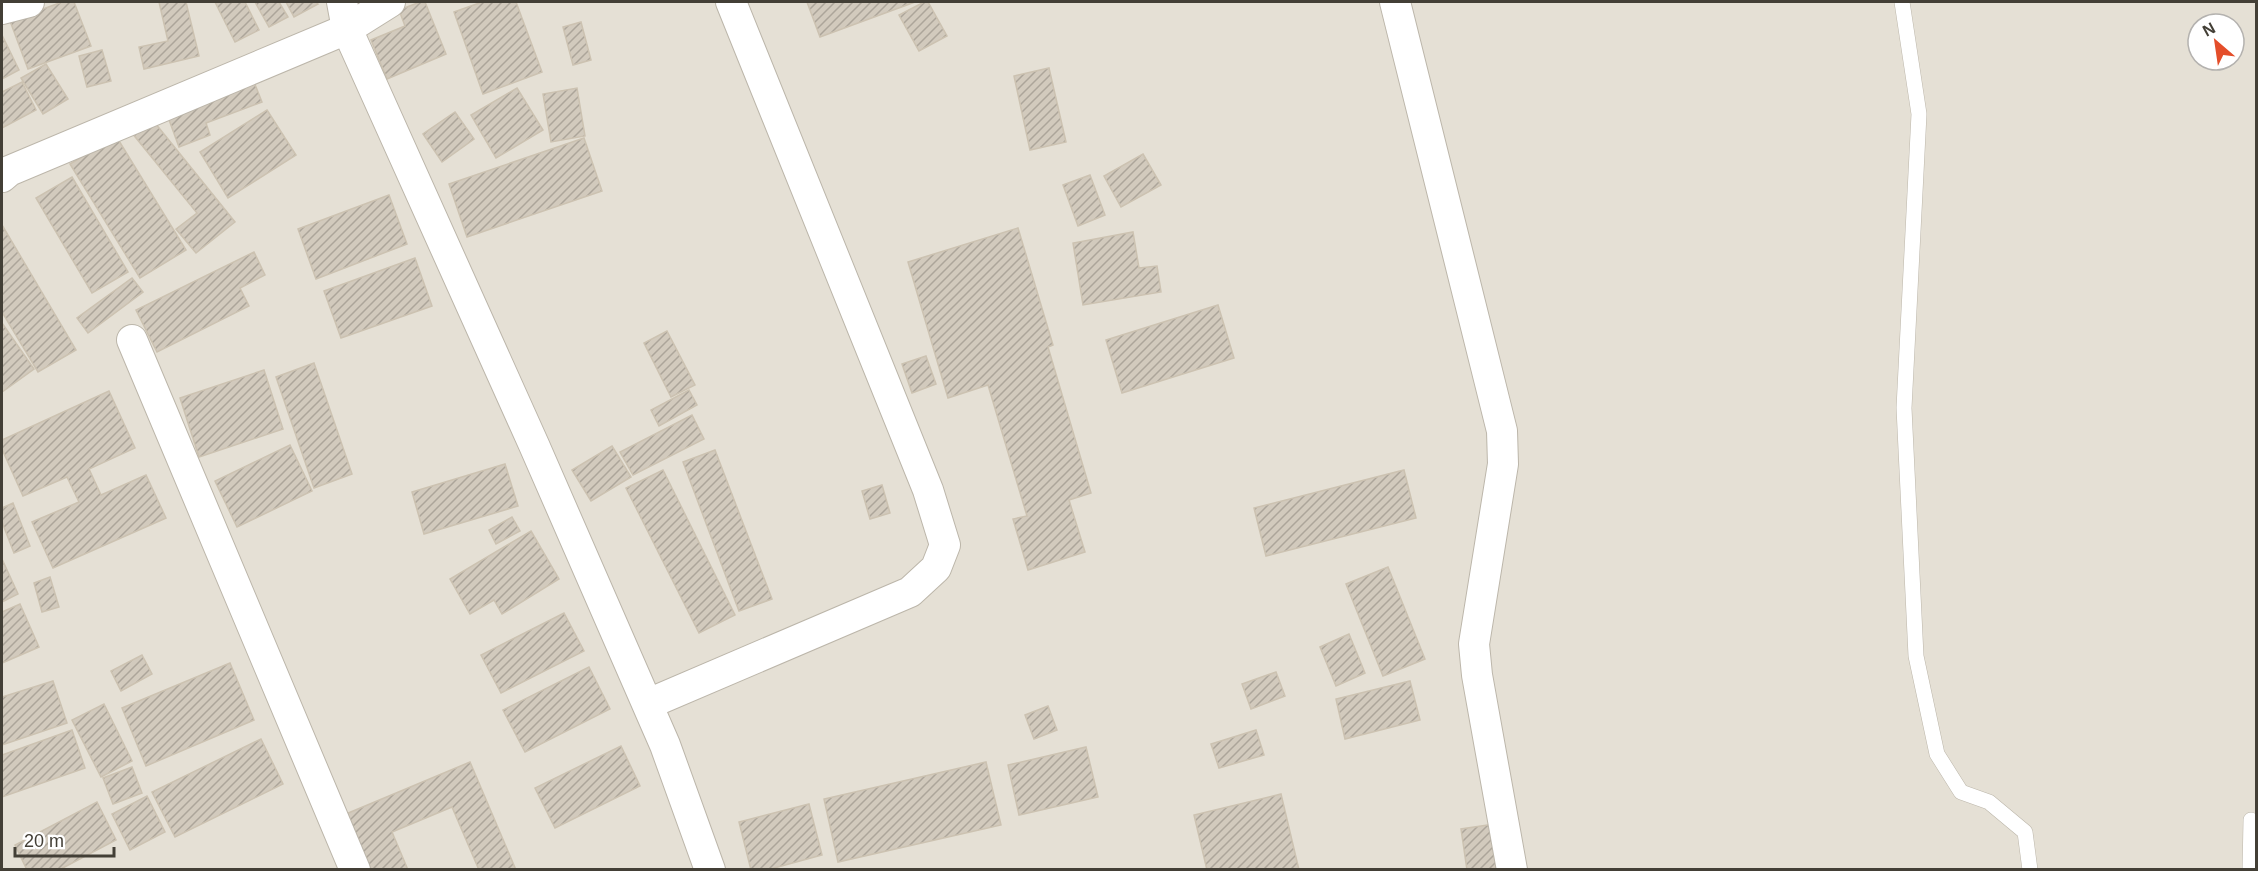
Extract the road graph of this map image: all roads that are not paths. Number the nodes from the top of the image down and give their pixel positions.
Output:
1 (29, 2) edge
2 (390, 2) edge
3 (731, 2) edge
4 (1395, 2) edge
5 (1902, 2) edge
6 (2, 9) edge
7 (345, 15) edge
8 (4, 169) edge
9 (132, 340) dead end
10 (648, 704) junction
11 (2251, 820) dead end
12 (355, 870) edge
13 (710, 870) edge
14 (1512, 870) edge
15 (2030, 870) edge
16 (2250, 870) edge

1 - 6 street
2 - 7 street
3 - 10 street
4 - 14 street
5 - 15 lane
7 - 8 street
7 - 10 street
9 - 12 street
10 - 13 street
11 - 16 lane

